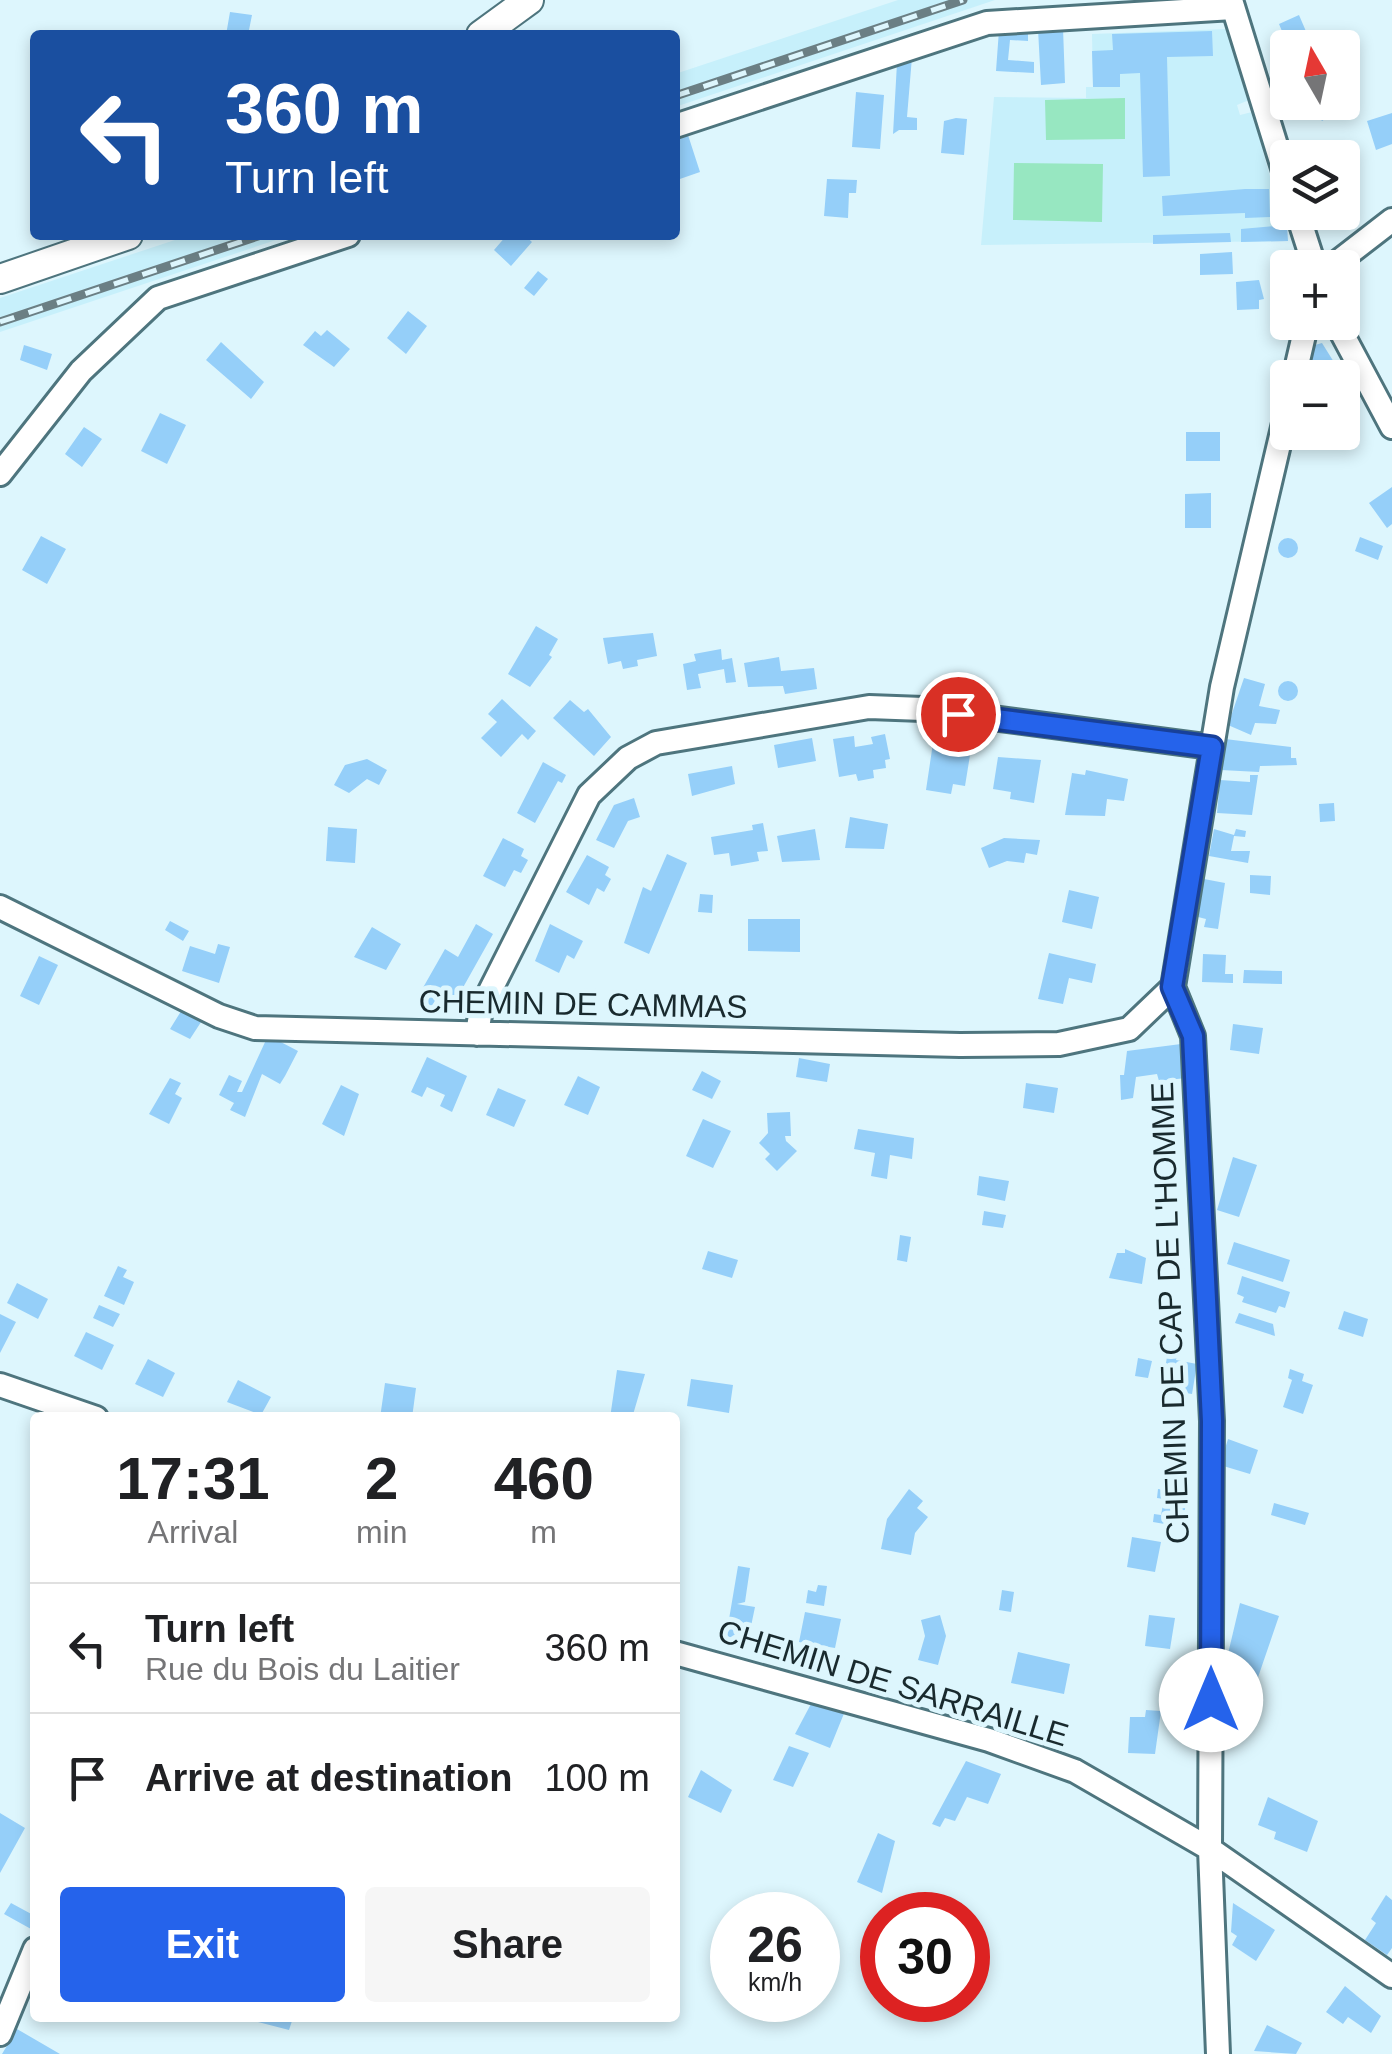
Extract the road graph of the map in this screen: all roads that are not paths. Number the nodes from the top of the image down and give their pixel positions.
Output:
1 (529, 0) edge
2 (1232, 4) edge
3 (487, 30) edge
4 (680, 124) edge
5 (1274, 140) edge
6 (1392, 220) edge
7 (113, 240) edge
8 (333, 240) edge
9 (1353, 250) edge
10 (0, 279) edge
11 (1346, 340) edge
12 (1392, 427) edge
13 (1278, 450) edge
14 (0, 474) edge
15 (1212, 747) junction
16 (0, 907) edge
17 (1172, 987) junction
18 (477, 1034) junction
19 (0, 1385) edge
20 (79, 1412) edge
21 (680, 1654) edge
22 (1210, 1849) junction
23 (30, 1961) edge
24 (1392, 1976) edge
25 (0, 2034) edge
26 (1218, 2054) edge

1 - 3 main road
2 - 4 street
2 - 5 street
6 - 9 street
7 - 10 main road
8 - 14 street
11 - 12 street
13 - 15 street
15 - 17 street
15 - 18 street
16 - 18 street, CHEMIN DE CAMMAS
17 - 18 street, CHEMIN DE CAMMAS
17 - 22 street, CHEMIN DE CAP DE L'HOMME
19 - 20 street
21 - 22 street, CHEMIN DE SARRAILLE
22 - 24 street, CHEMIN DE SARRAILLE
22 - 26 street, CHEMIN DE CAP DE L'HOMME
23 - 25 street

